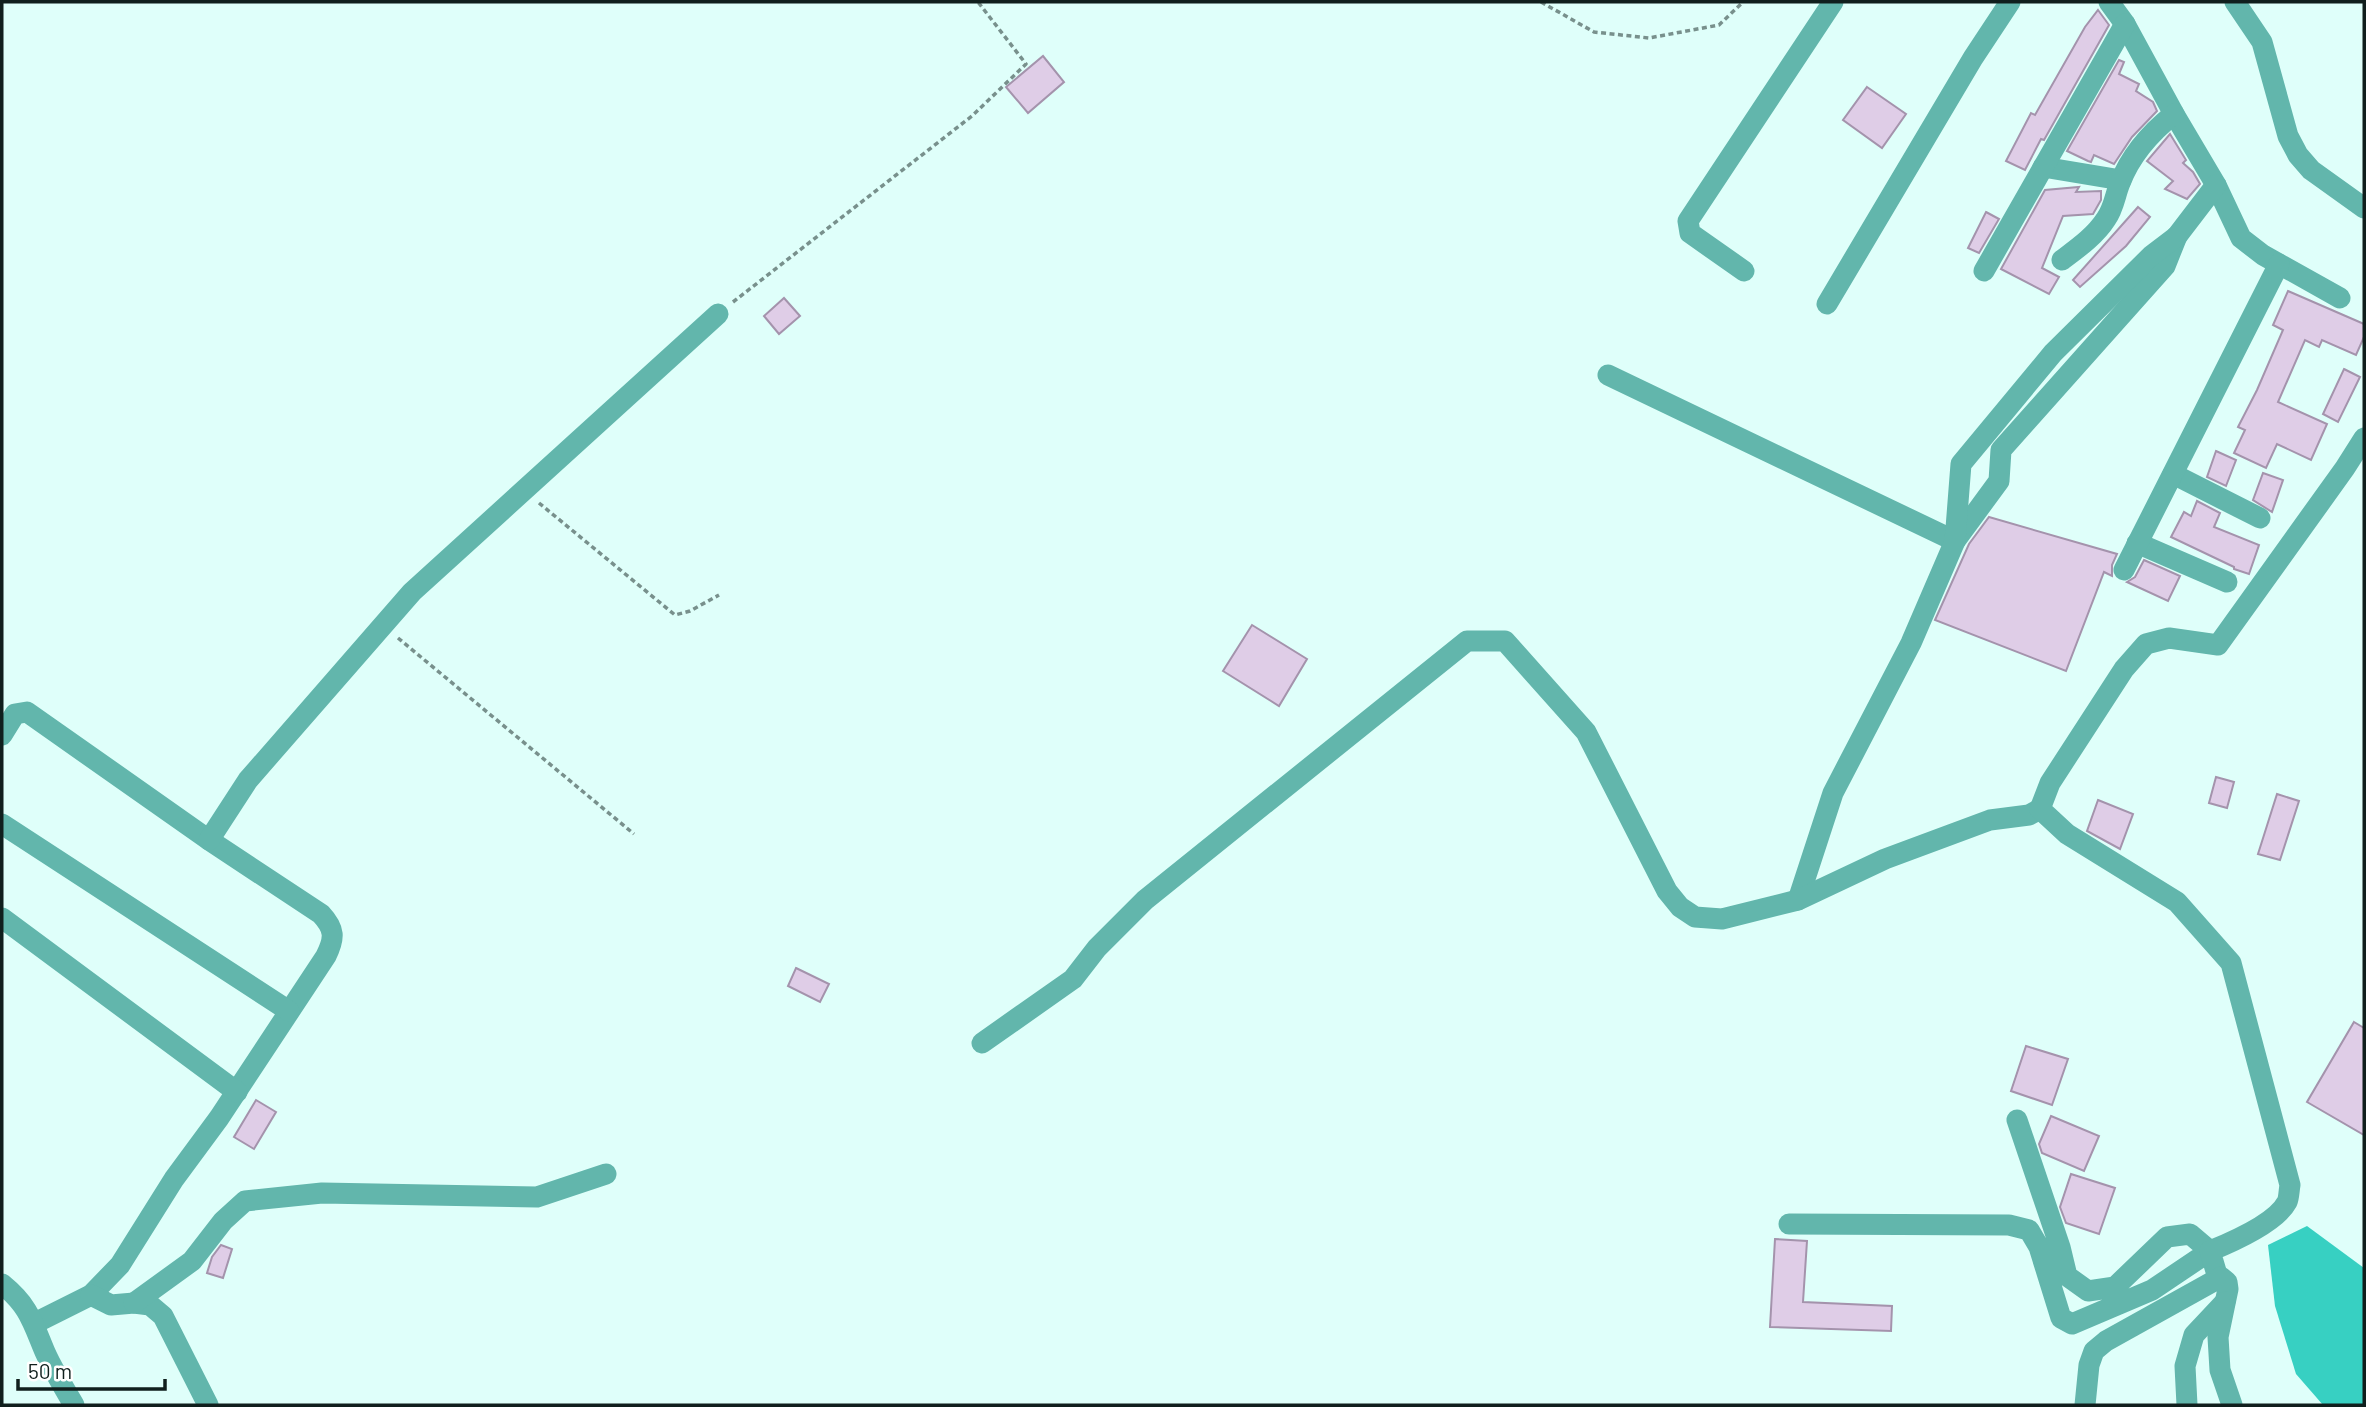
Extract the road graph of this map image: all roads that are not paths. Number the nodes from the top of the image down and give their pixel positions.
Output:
1 (1833, 2) edge
2 (2010, 2) edge
3 (2109, 2) edge
4 (2235, 2) edge
5 (2125, 24) junction
6 (2174, 114) junction
7 (2043, 167) junction
8 (2121, 180) junction
9 (2216, 185) junction
10 (2364, 208) edge
11 (2177, 236) junction
12 (2062, 260) dead end
13 (2278, 264) junction
14 (1744, 271) dead end
15 (1983, 271) dead end
16 (2340, 298) dead end
17 (1828, 304) dead end
18 (718, 314) road end
19 (1608, 375) dead end
20 (2364, 438) edge
21 (2173, 474) junction
22 (2260, 518) dead end
23 (1955, 541) junction
24 (2137, 543) junction
25 (2123, 570) dead end
26 (2227, 582) dead end
27 (2, 735) edge
28 (2040, 808) junction
29 (2, 824) edge
30 (209, 840) junction
31 (1798, 900) junction
32 (2, 918) edge
33 (289, 1011) junction
34 (982, 1043) dead end
35 (237, 1092) junction
36 (2017, 1120) dead end
37 (606, 1174) dead end
38 (1789, 1224) dead end
39 (2210, 1251) junction
40 (2218, 1278) junction
41 (2, 1284) edge
42 (91, 1296) junction
43 (2225, 1302) junction
44 (134, 1303) junction
45 (35, 1323) junction
46 (74, 1405) edge
47 (208, 1405) edge
48 (2085, 1405) edge
49 (2187, 1405) edge
50 (2232, 1405) edge

1 - 14 street
2 - 17 street
3 - 5 street
4 - 10 street
5 - 6 street
5 - 7 street
6 - 8 street
6 - 9 street
7 - 8 street
7 - 15 street
8 - 12 street
9 - 11 street
9 - 13 street
11 - 23 street
11 - 23 street
13 - 16 street
13 - 21 street
18 - 30 street
19 - 23 street
20 - 28 street
21 - 22 street
21 - 24 street
23 - 31 street
24 - 25 street
24 - 26 street
27 - 30 street
28 - 31 street
28 - 39 street
29 - 33 street
30 - 33 street
31 - 34 street
32 - 35 street
33 - 35 street
35 - 42 street
36 - 39 street
37 - 44 street
38 - 39 street
39 - 40 street
40 - 43 street
40 - 48 street
41 - 45 street
42 - 44 street
42 - 45 street
43 - 49 street
43 - 50 street
44 - 47 street
45 - 46 street

